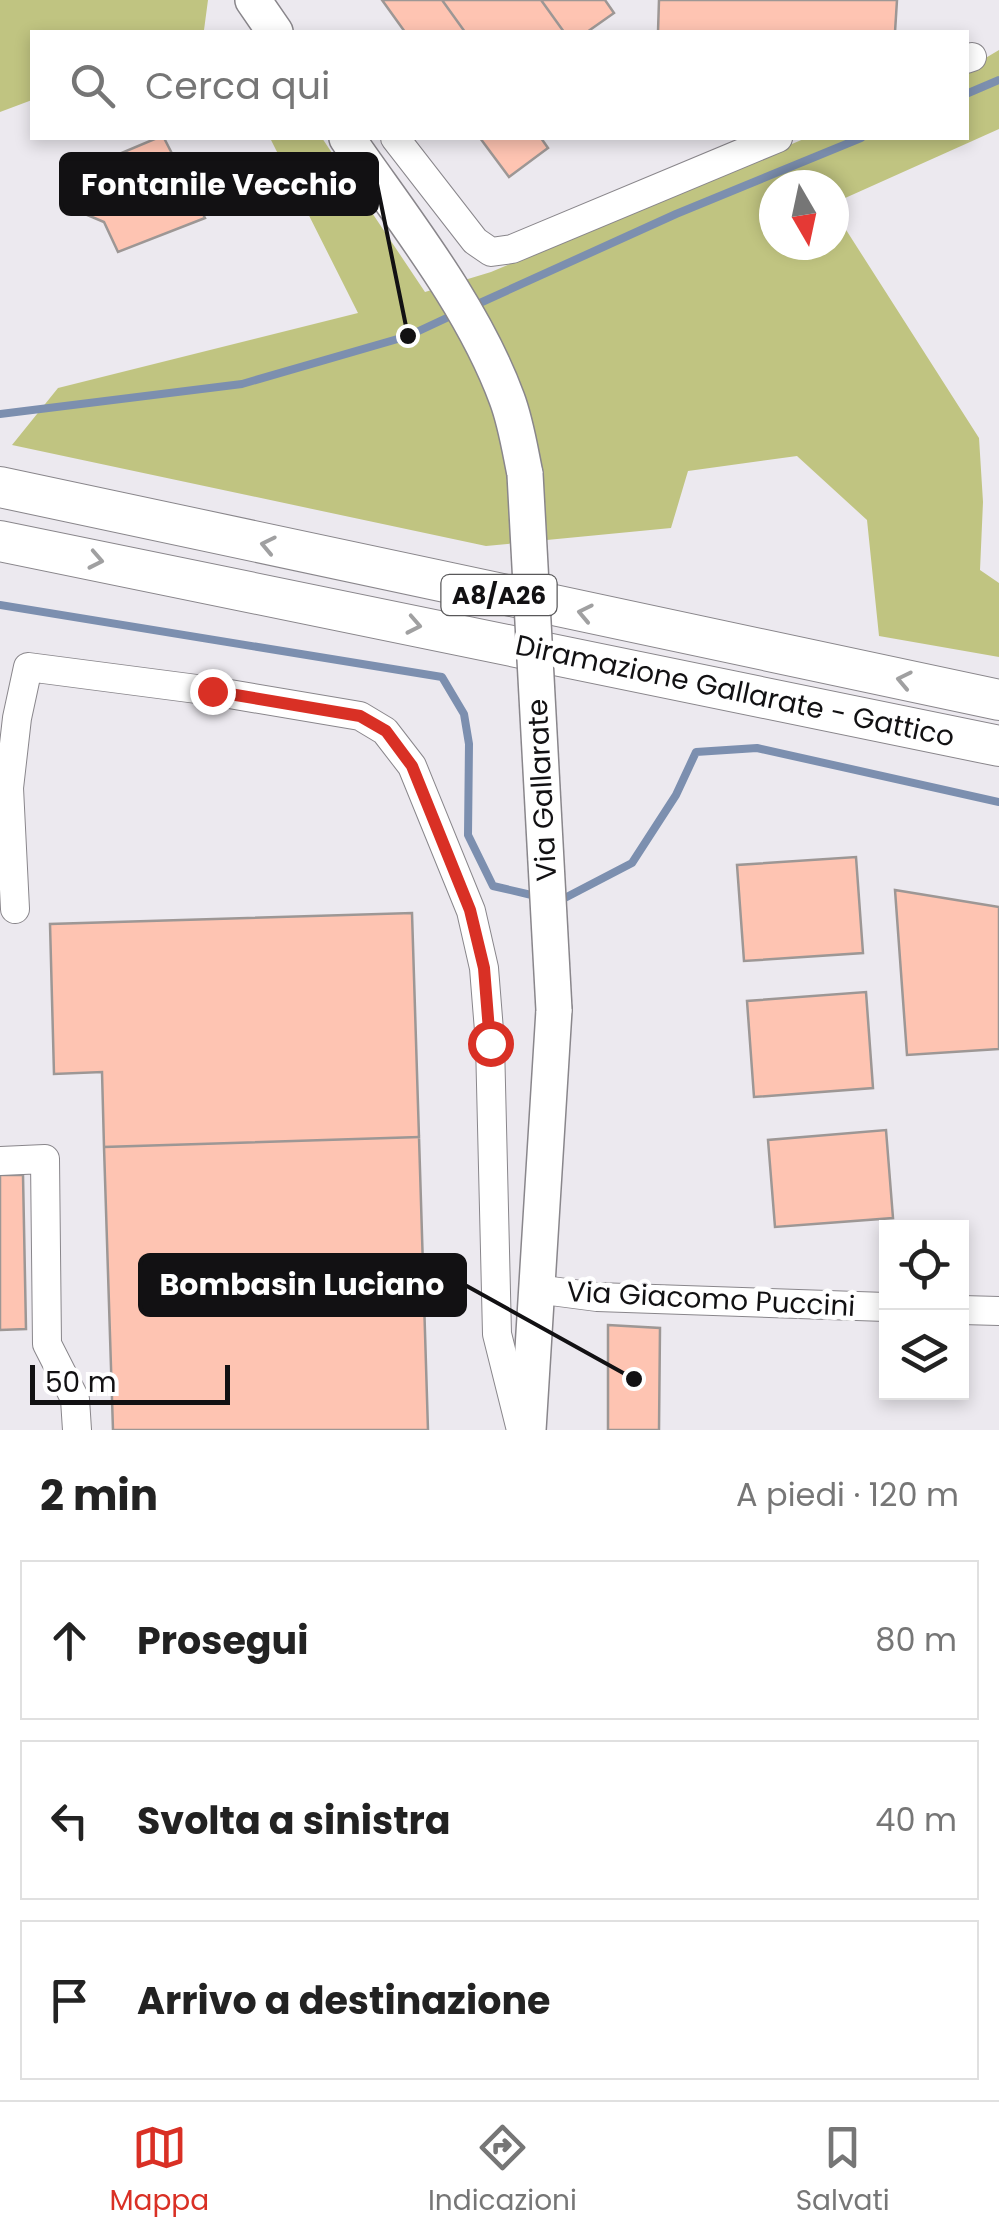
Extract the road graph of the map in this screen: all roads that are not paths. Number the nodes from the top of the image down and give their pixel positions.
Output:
1 (253, 0) edge
2 (274, 30) edge
3 (348, 140) edge
4 (397, 140) edge
5 (773, 140) edge
6 (0, 487) edge
7 (0, 541) edge
8 (999, 700) edge
9 (999, 746) edge
10 (15, 909) dead end
11 (0, 1161) edge
12 (536, 1289) junction
13 (879, 1307) edge
14 (969, 1310) edge
15 (999, 1311) edge
16 (77, 1430) edge
17 (524, 1430) edge

1 - 2 main road
3 - 12 main road, Via Gallarate, bridge
4 - 5 street
8 -> 6 highway, Diramazione Gallarate - Gattico / A8/A26
7 -> 9 highway, Diramazione Gallarate - Gattico / A8/A26
10 - 17 street
11 - 16 street
12 - 13 street, Via Giacomo Puccini
12 - 17 main road, Via Gallarate
14 - 15 street

